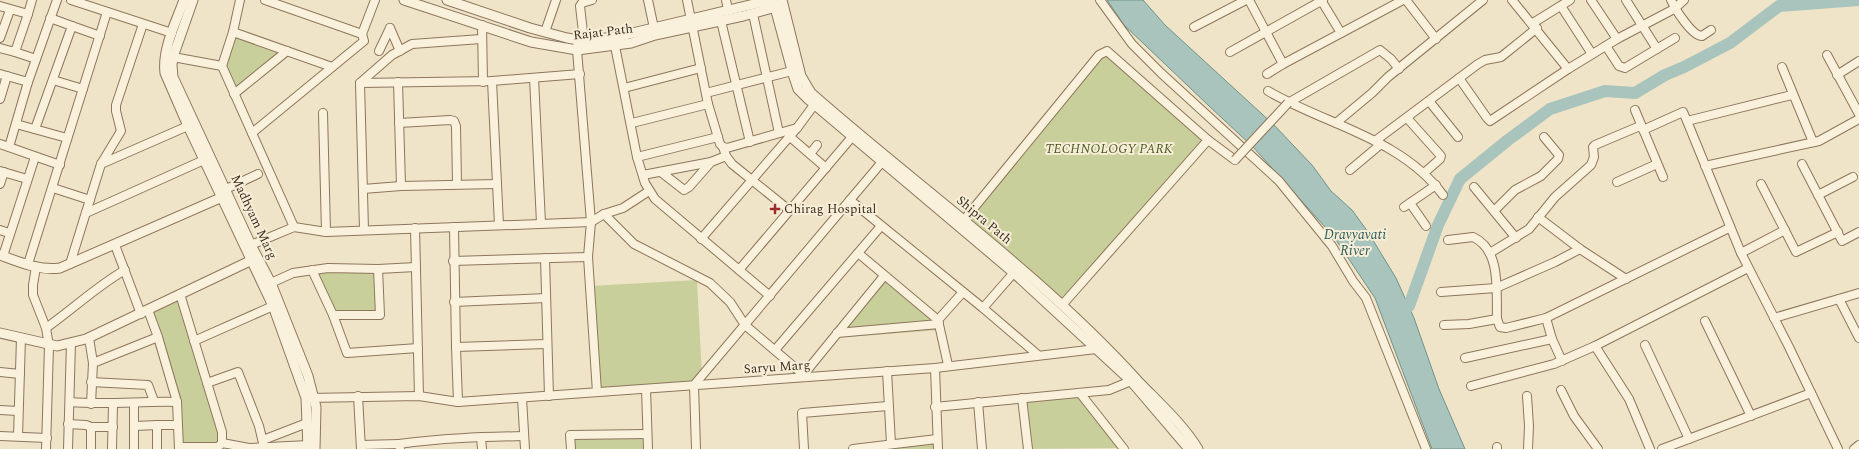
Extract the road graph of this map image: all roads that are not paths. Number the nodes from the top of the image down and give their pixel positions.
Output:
1 (32, 0) edge
2 (57, 0) edge
3 (73, 0) edge
4 (184, 0) edge
5 (193, 0) edge
6 (240, 0) edge
7 (265, 0) edge
8 (375, 0) edge
9 (404, 0) edge
10 (447, 0) edge
11 (556, 0) edge
12 (592, 0) edge
13 (648, 0) edge
14 (687, 0) edge
15 (726, 0) edge
16 (1100, 0) edge
17 (1246, 0) edge
18 (1250, 0) edge
19 (1322, 0) edge
20 (1404, 0) edge
21 (1512, 0) edge
22 (1570, 0) edge
23 (1591, 0) edge
24 (1626, 0) edge
25 (1671, 0) edge
26 (1684, 0) edge
27 (1479, 1) edge
28 (458, 2) edge
29 (779, 2) edge
30 (0, 6) edge
31 (1561, 6) junction
32 (1674, 9) junction
33 (10, 10) junction
34 (728, 10) junction
35 (107, 12) junction
36 (28, 14) junction
37 (753, 14) junction
38 (452, 16) junction
39 (50, 18) junction
40 (721, 21) junction
41 (692, 22) junction
42 (143, 24) junction
43 (482, 25) junction
44 (72, 26) junction
45 (1535, 26) junction
46 (1642, 27) junction
47 (1194, 28) dead end
48 (1711, 30) dead end
49 (655, 31) junction
50 (1266, 31) junction
51 (233, 32) junction
52 (545, 32) junction
53 (1340, 33) junction
54 (172, 34) junction
55 (362, 34) junction
56 (100, 36) junction
57 (0, 38) edge
58 (1675, 38) dead end
59 (481, 39) junction
60 (1436, 39) junction
61 (1617, 39) junction
62 (581, 40) junction
63 (615, 46) junction
64 (1606, 46) junction
65 (0, 48) edge
66 (1658, 49) junction
67 (577, 50) junction
68 (287, 51) junction
69 (380, 51) dead end
70 (400, 51) junction
71 (15, 52) junction
72 (1230, 52) dead end
73 (1592, 54) junction
74 (1827, 55) dead end
75 (173, 58) junction
76 (36, 59) junction
77 (1859, 61) edge
78 (1283, 64) junction
79 (222, 66) junction
80 (332, 67) junction
81 (1782, 67) dead end
82 (701, 68) junction
83 (1399, 69) junction
84 (1568, 69) junction
85 (792, 70) junction
86 (580, 74) junction
87 (1267, 74) dead end
88 (4, 75) edge
89 (1837, 75) junction
90 (767, 77) junction
91 (534, 78) junction
92 (1458, 78) junction
93 (52, 80) junction
94 (492, 81) junction
95 (28, 82) junction
96 (398, 82) junction
97 (483, 82) junction
98 (360, 84) junction
99 (736, 85) junction
100 (624, 88) junction
101 (83, 90) junction
102 (1268, 91) dead end
103 (706, 93) junction
104 (234, 94) junction
105 (1792, 95) junction
106 (0, 99) edge
107 (1429, 101) junction
108 (1288, 103) junction
109 (708, 104) junction
110 (814, 105) junction
111 (1635, 110) dead end
112 (323, 113) dead end
113 (1859, 114) edge
114 (1406, 118) junction
115 (1859, 119) edge
116 (1687, 121) junction
117 (399, 123) junction
118 (632, 123) junction
119 (1336, 123) junction
120 (16, 124) junction
121 (188, 126) junction
122 (796, 128) junction
123 (1642, 128) junction
124 (35, 129) junction
125 (252, 133) junction
126 (779, 133) junction
127 (789, 136) junction
128 (852, 137) junction
129 (1458, 137) dead end
130 (1544, 137) dead end
131 (67, 138) junction
132 (718, 138) junction
133 (1208, 140) junction
134 (750, 142) junction
135 (1378, 142) junction
136 (1813, 142) junction
137 (0, 144) edge
138 (817, 145) dead end
139 (9, 147) junction
140 (723, 147) junction
141 (810, 154) junction
142 (726, 156) junction
143 (35, 157) junction
144 (637, 157) junction
145 (204, 160) junction
146 (711, 162) junction
147 (882, 162) junction
148 (60, 164) junction
149 (101, 164) junction
150 (1657, 164) junction
151 (1802, 164) dead end
152 (1705, 166) junction
153 (826, 168) junction
154 (1350, 170) dead end
155 (2, 172) edge
156 (661, 172) junction
157 (1424, 173) junction
158 (258, 174) dead end
159 (643, 175) junction
160 (1663, 177) dead end
161 (1853, 177) dead end
162 (27, 179) junction
163 (752, 180) junction
164 (1617, 182) dead end
165 (0, 184) edge
166 (457, 184) junction
167 (497, 184) junction
168 (1761, 184) dead end
169 (1436, 185) junction
170 (401, 186) junction
171 (1474, 187) dead end
172 (53, 188) junction
173 (363, 189) junction
174 (649, 191) junction
175 (226, 194) junction
176 (1443, 195) dead end
177 (1818, 195) junction
178 (90, 200) junction
179 (850, 200) junction
180 (789, 210) junction
181 (1494, 211) junction
182 (86, 213) junction
183 (604, 214) junction
184 (1538, 217) junction
185 (964, 220) junction
186 (591, 222) junction
187 (541, 223) junction
188 (499, 225) junction
189 (881, 226) junction
190 (1426, 226) dead end
191 (294, 227) junction
192 (454, 227) junction
193 (415, 228) junction
194 (1729, 228) junction
195 (0, 230) edge
196 (364, 230) junction
197 (1785, 230) junction
198 (326, 232) junction
199 (1838, 232) junction
200 (1859, 232) edge
201 (9, 233) junction
202 (1516, 238) junction
203 (701, 239) junction
204 (1448, 240) dead end
205 (115, 245) junction
206 (251, 245) junction
207 (1580, 248) junction
208 (858, 253) junction
209 (1490, 253) junction
210 (1741, 253) junction
211 (1, 256) edge
212 (588, 257) junction
213 (545, 258) junction
214 (252, 260) junction
215 (453, 261) junction
216 (70, 264) junction
217 (32, 266) junction
218 (416, 267) junction
219 (1748, 268) junction
220 (378, 269) junction
221 (125, 270) junction
222 (312, 270) junction
223 (739, 270) junction
224 (1016, 270) junction
225 (884, 276) junction
226 (1626, 279) junction
227 (271, 283) junction
228 (1496, 288) junction
229 (963, 292) junction
230 (1441, 292) dead end
231 (1859, 293) edge
232 (180, 294) junction
233 (770, 296) junction
234 (546, 298) junction
235 (1839, 299) junction
236 (454, 302) junction
237 (1063, 304) junction
238 (273, 306) junction
239 (983, 308) junction
240 (145, 312) junction
241 (333, 315) junction
242 (1546, 318) junction
243 (1774, 318) junction
244 (1497, 319) junction
245 (1705, 321) dead end
246 (939, 322) junction
247 (745, 325) junction
248 (1444, 325) dead end
249 (46, 328) junction
250 (0, 333) edge
251 (837, 333) junction
252 (158, 337) junction
253 (21, 338) junction
254 (89, 338) junction
255 (1859, 338) edge
256 (1552, 339) junction
257 (194, 341) junction
258 (71, 343) junction
259 (546, 344) junction
260 (1645, 345) dead end
261 (49, 346) junction
262 (1595, 346) junction
263 (456, 347) junction
264 (418, 348) junction
265 (1096, 349) junction
266 (775, 350) junction
267 (1038, 355) junction
268 (1466, 358) dead end
269 (1562, 361) junction
270 (93, 363) junction
271 (948, 365) junction
272 (935, 368) junction
273 (887, 371) junction
274 (0, 372) edge
275 (20, 374) junction
276 (805, 376) junction
277 (1131, 381) junction
278 (91, 382) junction
279 (207, 383) junction
280 (694, 385) junction
281 (1471, 386) dead end
282 (646, 389) junction
283 (1561, 390) dead end
284 (597, 392) junction
285 (1080, 392) junction
286 (1811, 393) junction
287 (358, 396) junction
288 (419, 396) junction
289 (549, 396) junction
290 (1528, 396) dead end
291 (310, 398) junction
292 (522, 398) junction
293 (1022, 398) junction
294 (154, 401) junction
295 (70, 402) junction
296 (177, 402) junction
297 (458, 402) junction
298 (978, 402) junction
299 (134, 403) junction
300 (91, 404) junction
301 (112, 404) junction
302 (888, 406) junction
303 (935, 407) junction
304 (0, 410) edge
305 (18, 411) junction
306 (1751, 416) junction
307 (308, 423) junction
308 (68, 424) junction
309 (178, 424) junction
310 (157, 425) junction
311 (135, 426) junction
312 (91, 427) junction
313 (113, 427) junction
314 (648, 434) junction
315 (0, 436) edge
316 (18, 436) junction
317 (524, 436) junction
318 (481, 437) junction
319 (47, 438) junction
320 (937, 439) junction
321 (1689, 439) junction
322 (222, 443) junction
323 (264, 443) junction
324 (891, 444) junction
325 (1859, 446) edge
326 (361, 447) edge
327 (400, 447) edge
328 (179, 448) edge
329 (310, 448) edge
330 (46, 449) edge
331 (68, 449) edge
332 (91, 449) edge
333 (112, 449) edge
334 (134, 449) edge
335 (157, 449) edge
336 (482, 449) edge
337 (524, 449) edge
338 (571, 449) edge
339 (648, 449) edge
340 (696, 449) edge
341 (804, 449) edge
342 (853, 449) edge
343 (938, 449) edge
344 (982, 449) edge
345 (1028, 449) edge
346 (1122, 449) edge
347 (1189, 449) edge
348 (1198, 449) edge
349 (1426, 449) edge
350 (1528, 449) edge
351 (1598, 449) edge
352 (1650, 449) edge
353 (1662, 449) edge
354 (1838, 449) edge
355 (1854, 449) edge

1 - 36 street
2 - 39 street
3 - 35 street
4 - 54 street, Madhyam Marg
5 - 75 street, Madhyam Marg
6 - 51 street
7 - 55 street
8 - 55 street
9 - 38 street, Rajat Path
10 - 28 street, Rajat Path
11 - 52 street
12 - 62 street
13 - 49 street
14 - 41 street
15 - 34 street
16 - 349 street
17 - 47 street
18 - 50 street
19 - 50 street
19 - 53 street
20 - 53 street
20 - 60 street
21 - 45 street
22 - 31 street
23 - 61 street
24 - 46 street
25 - 32 street
26 - 32 street
27 - 60 street
28 - 38 street
28 - 52 street, Rajat Path
29 - 34 street, Rajat Path
29 - 37 street, Rajat Path
29 - 85 street, Shipra Path
29 - 185 street, Shipra Path
30 - 33 street
31 - 45 street
31 - 73 street
32 - 46 street
32 - 48 street
33 - 36 street
33 - 57 street
34 - 41 street, Rajat Path
35 - 42 street
35 - 56 street
36 - 71 street
37 - 40 street, Rajat Path
37 - 90 street
38 - 43 street, Rajat Path
39 - 44 street
39 - 76 street
40 - 41 street, Rajat Path
40 - 99 street
41 - 49 street, Rajat Path
41 - 82 street
42 - 54 street
42 - 149 street
43 - 59 street
43 - 67 street, Rajat Path
44 - 56 street
44 - 93 street
45 - 84 street
45 - 92 street
46 - 61 street
46 - 66 street
49 - 62 street, Rajat Path
49 - 63 street, Rajat Path
50 - 72 street
50 - 78 street
51 - 68 street
51 - 79 street
52 - 62 street, Rajat Path
53 - 78 street
54 - 121 street, Madhyam Marg
55 - 80 street
56 - 101 street
58 - 66 street
59 - 70 street
59 - 97 street
60 - 83 street
61 - 64 street
62 - 67 street
63 - 67 street, Rajat Path
63 - 100 street
64 - 66 street
64 - 73 street
65 - 71 street
67 - 86 street
68 - 80 street
68 - 104 street
69 - 70 street
70 - 98 street
71 - 76 street
73 - 84 street
74 - 89 street
75 - 79 street
75 - 175 street, Madhyam Marg
76 - 95 street
77 - 89 street
78 - 87 street
79 - 104 street
80 - 125 street
81 - 105 street
82 - 100 street
82 - 103 street
83 - 108 street
83 - 119 street
84 - 92 street
85 - 90 street
85 - 110 street, Shipra Path
86 - 91 street
86 - 186 street
88 - 95 street
88 - 106 street
89 - 113 street
90 - 99 street
90 - 126 street
91 - 94 street
91 - 187 street
92 - 107 street
93 - 101 street
93 - 124 street
94 - 97 street
94 - 167 street
95 - 120 street
96 - 97 street
96 - 98 street
96 - 117 street
98 - 173 street
99 - 103 street
99 - 134 street
100 - 118 street
101 - 131 street
102 - 108 street
103 - 109 street
104 - 125 street
105 - 116 street
105 - 136 street
107 - 114 street
107 - 129 street
108 - 119 street
108 - 133 street, bridge
109 - 118 street
109 - 132 street
110 - 122 street
110 - 128 street, Shipra Path
111 - 123 street
112 - 198 street
114 - 135 street
114 - 157 street
115 - 136 street
116 - 123 street
116 - 152 street
117 - 166 street
117 - 170 street
118 - 144 street
119 - 135 street
120 - 124 street
120 - 139 street
121 - 145 street, Madhyam Marg
121 - 149 street
122 - 126 street
122 - 127 street
123 - 150 street
123 - 184 street
124 - 131 street
125 - 191 street
126 - 134 street
127 - 141 street
127 - 163 street
128 - 147 street, Shipra Path
128 - 153 street
130 - 181 street
131 - 148 street
132 - 140 street
132 - 144 street
133 - 185 street
133 - 237 street
134 - 140 street
135 - 154 street
135 - 157 street
136 - 152 street
137 - 139 street
138 - 141 street
139 - 143 street
140 - 142 street
141 - 153 street
142 - 146 street
142 - 163 street
143 - 148 street
143 - 162 street
144 - 159 street
145 - 175 street, Madhyam Marg
145 - 182 street
146 - 156 street
146 - 156 street
147 - 179 street
147 - 224 street, Shipra Path
148 - 172 street
149 - 178 street
150 - 160 street
150 - 164 street
151 - 177 street
152 - 194 street
153 - 180 street
155 - 162 street
155 - 165 street
156 - 159 street
157 - 169 street
158 - 175 street
159 - 174 street
161 - 177 street
162 - 201 street
163 - 180 street
163 - 203 street
166 - 167 street
166 - 170 street
167 - 188 street
168 - 197 street
169 - 176 street
169 - 190 street
170 - 173 street
171 - 181 street
172 - 178 street
172 - 217 street
173 - 196 street
174 - 183 street
174 - 203 street
175 - 205 street
175 - 206 street, Madhyam Marg
175 - 214 street, Madhyam Marg
177 - 199 street
178 - 182 street
179 - 189 street
179 - 233 street
180 - 223 street
181 - 202 street
182 - 216 street
183 - 186 street
183 - 247 street
184 - 202 street
184 - 207 street
185 - 224 street, Shipra Path
186 - 187 street
186 - 212 street
187 - 188 street
188 - 192 street
189 - 208 street
189 - 229 street
191 - 198 street
191 - 206 street
192 - 193 street
192 - 215 street
193 - 196 street
193 - 218 street
194 - 210 street
194 - 226 street
195 - 201 street
196 - 198 street
197 - 199 street
197 - 210 street
199 - 200 street
201 - 211 street
202 - 209 street
203 - 223 street
204 - 209 street
205 - 216 street
205 - 221 street
206 - 227 street, Madhyam Marg
207 - 226 street
207 - 228 street
208 - 225 street
208 - 266 street
209 - 228 street
210 - 219 street
211 - 217 street
212 - 213 street
212 - 284 street
213 - 215 street
213 - 234 street
214 - 232 street
214 - 238 street, Madhyam Marg
215 - 236 street
216 - 217 street
217 - 249 street
218 - 220 street
218 - 264 street
219 - 243 street
219 - 262 street
220 - 222 street
220 - 241 street
221 - 240 street
221 - 249 street
222 - 227 street
222 - 241 street
223 - 233 street
224 - 237 street, Shipra Path
224 - 239 street
224 - 265 street, Shipra Path
225 - 246 street
225 - 251 street
226 - 242 street
227 - 291 street, Madhyam Marg
228 - 230 street
228 - 244 street
229 - 239 street
229 - 246 street
231 - 235 street
232 - 240 street
232 - 257 street
233 - 247 street
234 - 236 street
234 - 259 street
235 - 243 street
235 - 255 street
236 - 263 street
237 - 348 street, Shipra Path
238 - 257 street
238 - 291 street, Madhyam Marg
239 - 267 street
240 - 252 street
240 - 254 street
241 - 264 street
242 - 244 street
242 - 256 street
243 - 286 street
244 - 248 street
245 - 306 street
246 - 251 street
246 - 271 street
247 - 266 street
247 - 280 street
249 - 261 street
250 - 253 street
251 - 276 street
252 - 270 street
252 - 296 street
253 - 261 street
253 - 275 street
254 - 258 street
254 - 270 street
256 - 268 street
256 - 269 street
257 - 279 street
258 - 261 street
258 - 295 street
259 - 263 street
259 - 289 street
260 - 321 street
261 - 319 street
262 - 269 street
262 - 352 street
263 - 297 street
264 - 288 street
265 - 267 street, Saryu Marg
265 - 277 street, Shipra Path
266 - 276 street
267 - 271 street, Saryu Marg
269 - 281 street
270 - 278 street
271 - 272 street, Saryu Marg
272 - 273 street, Saryu Marg
272 - 303 street
273 - 276 street, Saryu Marg
273 - 302 street
274 - 275 street
275 - 305 street
276 - 280 street, Saryu Marg
277 - 285 street
277 - 347 street, Shipra Path
278 - 294 street
278 - 300 street
279 - 322 street
279 - 323 street
280 - 282 street, Saryu Marg
280 - 340 street
282 - 284 street, Saryu Marg
282 - 314 street
283 - 351 street
284 - 289 street, Saryu Marg
285 - 293 street
285 - 346 street
286 - 306 street
286 - 354 street
287 - 288 street, Saryu Marg
287 - 291 street, Saryu Marg
287 - 326 street
288 - 297 street, Saryu Marg
289 - 292 street, Saryu Marg
290 - 350 street
291 - 307 street, Madhyam Marg
291 - 329 street, Madhyam Marg
292 - 297 street, Saryu Marg
292 - 317 street
293 - 298 street
293 - 345 street
294 - 296 street
294 - 299 street
295 - 300 street
295 - 308 street
296 - 309 street
298 - 303 street
298 - 344 street
299 - 301 street
299 - 311 street
300 - 301 street
301 - 313 street
302 - 324 street
302 - 341 street
303 - 320 street
304 - 305 street
305 - 316 street
306 - 321 street
307 - 323 street
307 - 329 street, Madhyam Marg
308 - 312 street
308 - 331 street
309 - 310 street
309 - 328 street
310 - 311 street
310 - 335 street
311 - 334 street
312 - 313 street
312 - 332 street
313 - 333 street
314 - 338 street
314 - 339 street
315 - 316 street
316 - 319 street
317 - 318 street
317 - 337 street
318 - 327 street
318 - 336 street
319 - 330 street
320 - 324 street
320 - 343 street
321 - 353 street
322 - 323 street
322 - 328 street
323 - 329 street
324 - 342 street
325 - 355 street
326 - 327 street

